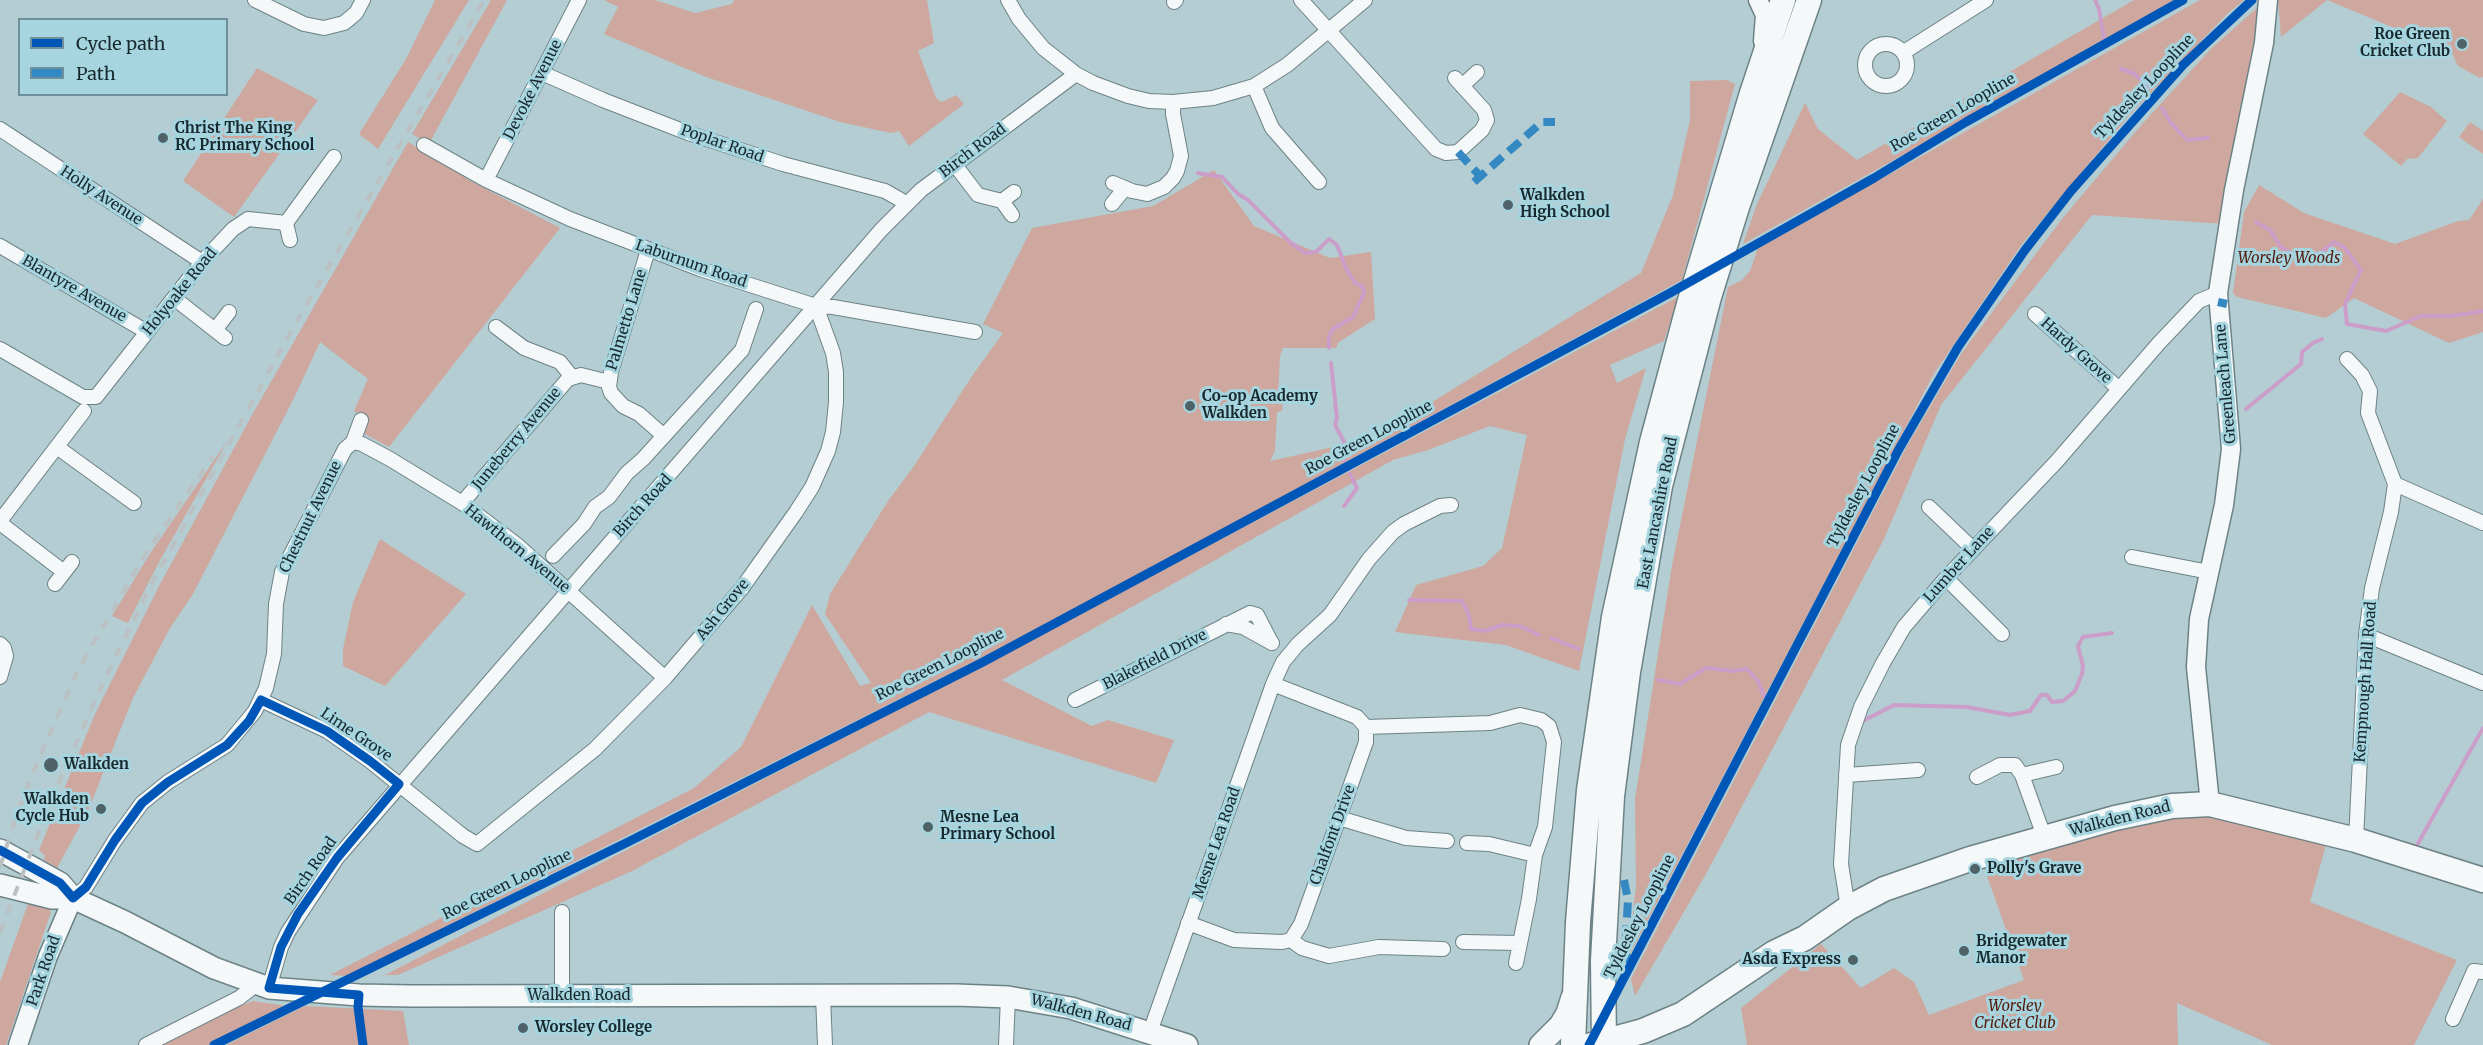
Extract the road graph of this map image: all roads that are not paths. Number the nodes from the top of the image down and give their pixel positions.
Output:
1 (255, 0) edge
2 (363, 0) edge
3 (579, 0) edge
4 (1008, 0) edge
5 (1301, 0) edge
6 (1365, 0) edge
7 (1758, 0) edge
8 (1783, 0) edge
9 (1809, 0) edge
10 (1986, 0) edge
11 (2268, 9) edge
12 (1329, 32) junction
13 (1904, 52) dead end
14 (1477, 72) dead end
15 (542, 73) junction
16 (1076, 74) junction
17 (1254, 86) junction
18 (1752, 93) junction
19 (1173, 102) junction
20 (0, 129) edge
21 (424, 145) dead end
22 (325, 162) dead end
23 (955, 165) junction
24 (486, 180) junction
25 (1319, 182) dead end
26 (1014, 192) dead end
27 (1002, 201) junction
28 (906, 203) junction
29 (1112, 204) dead end
30 (1012, 215) dead end
31 (286, 224) junction
32 (290, 240) dead end
33 (0, 246) edge
34 (648, 250) junction
35 (202, 262) junction
36 (2218, 293) junction
37 (174, 298) junction
38 (1699, 301) junction
39 (816, 306) junction
40 (756, 309) dead end
41 (229, 312) dead end
42 (2035, 314) dead end
43 (496, 327) dead end
44 (147, 332) junction
45 (975, 332) dead end
46 (0, 349) edge
47 (2348, 359) dead end
48 (572, 377) junction
49 (609, 382) junction
50 (2118, 388) junction
51 (84, 411) dead end
52 (360, 420) dead end
53 (664, 436) junction
54 (352, 442) junction
55 (57, 447) junction
56 (2395, 484) junction
57 (134, 503) dead end
58 (462, 503) junction
59 (1451, 505) dead end
60 (1929, 507) dead end
61 (0, 522) edge
62 (2483, 523) edge
63 (1973, 549) junction
64 (553, 556) dead end
65 (2132, 557) dead end
66 (2209, 572) junction
67 (1946, 578) junction
68 (55, 584) dead end
69 (567, 590) junction
70 (2002, 634) dead end
71 (2366, 635) junction
72 (6, 645) edge
73 (1288, 655) junction
74 (1628, 672) junction
75 (0, 677) edge
76 (665, 678) junction
77 (2483, 683) edge
78 (1273, 684) junction
79 (261, 700) junction
80 (1092, 708) dead end
81 (1366, 727) junction
82 (2056, 767) dead end
83 (1918, 770) dead end
84 (1846, 775) junction
85 (2022, 775) junction
86 (1977, 777) dead end
87 (399, 784) junction
88 (2210, 804) junction
89 (1339, 818) junction
90 (2045, 838) junction
91 (2356, 840) junction
92 (1447, 841) dead end
93 (1467, 843) dead end
94 (477, 844) joint
95 (0, 850) edge
96 (1535, 855) junction
97 (21, 862) junction
98 (2483, 880) edge
99 (6, 887) edge
100 (73, 898) junction
101 (1848, 908) junction
102 (562, 912) dead end
103 (1188, 923) junction
104 (1291, 940) junction
105 (1463, 942) dead end
106 (1519, 943) junction
107 (1443, 949) dead end
108 (1603, 961) junction
109 (1516, 963) dead end
110 (2483, 972) edge
111 (263, 986) junction
112 (1575, 988) junction
113 (562, 996) junction
114 (824, 996) junction
115 (1008, 996) junction
116 (2453, 1019) dead end
117 (1150, 1032) junction
118 (1646, 1041) edge
119 (1597, 1044) edge
120 (18, 1045) edge
121 (146, 1045) edge
122 (825, 1045) edge
123 (1006, 1045) edge
124 (1188, 1045) edge
125 (1540, 1045) edge
126 (1573, 1045) edge

1 - 2 street
3 - 15 street, Devoke Avenue
4 - 16 street
5 - 12 street
6 - 12 street
7 - 18 street
8 - 18 highway, East Lancashire Road
9 - 38 highway, East Lancashire Road
10 - 13 street
11 - 36 street, Greenleach Lane
12 - 14 street
12 - 17 street
15 - 24 street, Devoke Avenue
15 - 28 street, Poplar Road
16 - 19 street
16 - 23 street, Birch Road
17 - 19 street
17 - 25 street
18 - 38 highway, East Lancashire Road
19 - 29 street
20 - 35 street, Holly Avenue
21 - 24 street, Laburnum Road
22 - 31 street
23 - 27 street
23 - 28 street, Birch Road
24 - 34 street, Laburnum Road
26 - 27 street
27 - 30 street
28 - 39 street, Birch Road
31 - 32 street
31 - 35 street, Holyoake Road
33 - 44 street, Blantyre Avenue
34 - 39 street, Laburnum Road
34 - 49 street, Palmetto Lane
35 - 37 street, Holyoake Road
36 - 50 street, Lumber Lane
36 - 66 street, Greenleach Lane
37 - 41 street
37 - 44 street, Holyoake Road
38 - 74 highway, East Lancashire Road
38 - 112 highway, East Lancashire Road
39 - 45 street, Laburnum Road
39 - 69 street, Birch Road
39 - 76 street, Ash Grove
40 - 53 street
42 - 50 street, Hardy Grove
43 - 48 street
44 - 46 street, Holyoake Road
47 - 56 street, Kempnough Hall Road
48 - 49 street, Juneberry Avenue
48 - 58 street, Juneberry Avenue
49 - 53 street, Palmetto Lane
50 - 63 street, Lumber Lane
51 - 55 street
52 - 54 street, Chestnut Avenue
53 - 64 street
54 - 58 street, Hawthorn Avenue
54 - 79 street, Chestnut Avenue
55 - 57 street
55 - 61 street
56 - 62 street
56 - 71 street, Kempnough Hall Road
58 - 69 street, Hawthorn Avenue
59 - 73 street, Mesne Lea Road
60 - 63 street
61 - 68 street
63 - 67 street, Lumber Lane
65 - 66 street
66 - 88 street, Greenleach Lane
67 - 70 street
67 - 84 street, Lumber Lane
69 - 76 street, Hawthorn Avenue
69 - 87 street, Birch Road
71 - 77 street
71 - 91 street, Kempnough Hall Road
72 - 75 street
73 - 78 street, Mesne Lea Road
73 - 80 street, Blakefield Drive
74 - 108 highway, East Lancashire Road
74 - 119 highway
76 - 94 street, Ash Grove
78 - 81 street
78 - 103 street, Mesne Lea Road
79 - 87 street, Lime Grove
79 - 100 street, Chestnut Avenue
81 - 89 street, Chalfont Drive
81 - 96 street
82 - 85 street
83 - 84 street
84 - 101 street, Lumber Lane
85 - 86 street
85 - 90 street
87 - 94 street, Lime Grove
87 - 111 street, Birch Road
88 - 90 highway, Walkden Road
88 - 91 highway, Walkden Road
89 - 92 street
89 - 104 street, Chalfont Drive
90 - 101 highway, Walkden Road
91 - 98 highway, Walkden Road
93 - 96 street
95 - 97 main road, Walkden Road
96 - 106 street
97 - 99 main road
97 - 100 main road, Walkden Road
99 - 100 main road
100 - 111 main road, Walkden Road
100 - 120 street, Park Road
101 - 118 highway, Walkden Road
102 - 113 street
103 - 104 street
103 - 117 street, Mesne Lea Road
104 - 107 street
105 - 106 street
106 - 109 street
108 - 118 highway
108 - 119 highway, East Lancashire Road
110 - 116 street
111 - 113 main road, Walkden Road
111 - 121 street
112 - 125 main road
112 - 126 highway, East Lancashire Road
113 - 114 main road, Walkden Road
114 - 115 main road, Walkden Road
114 - 122 street
115 - 117 main road, Walkden Road
115 - 123 street
117 - 124 main road, Walkden Road
118 - 119 highway, Walkden Road

